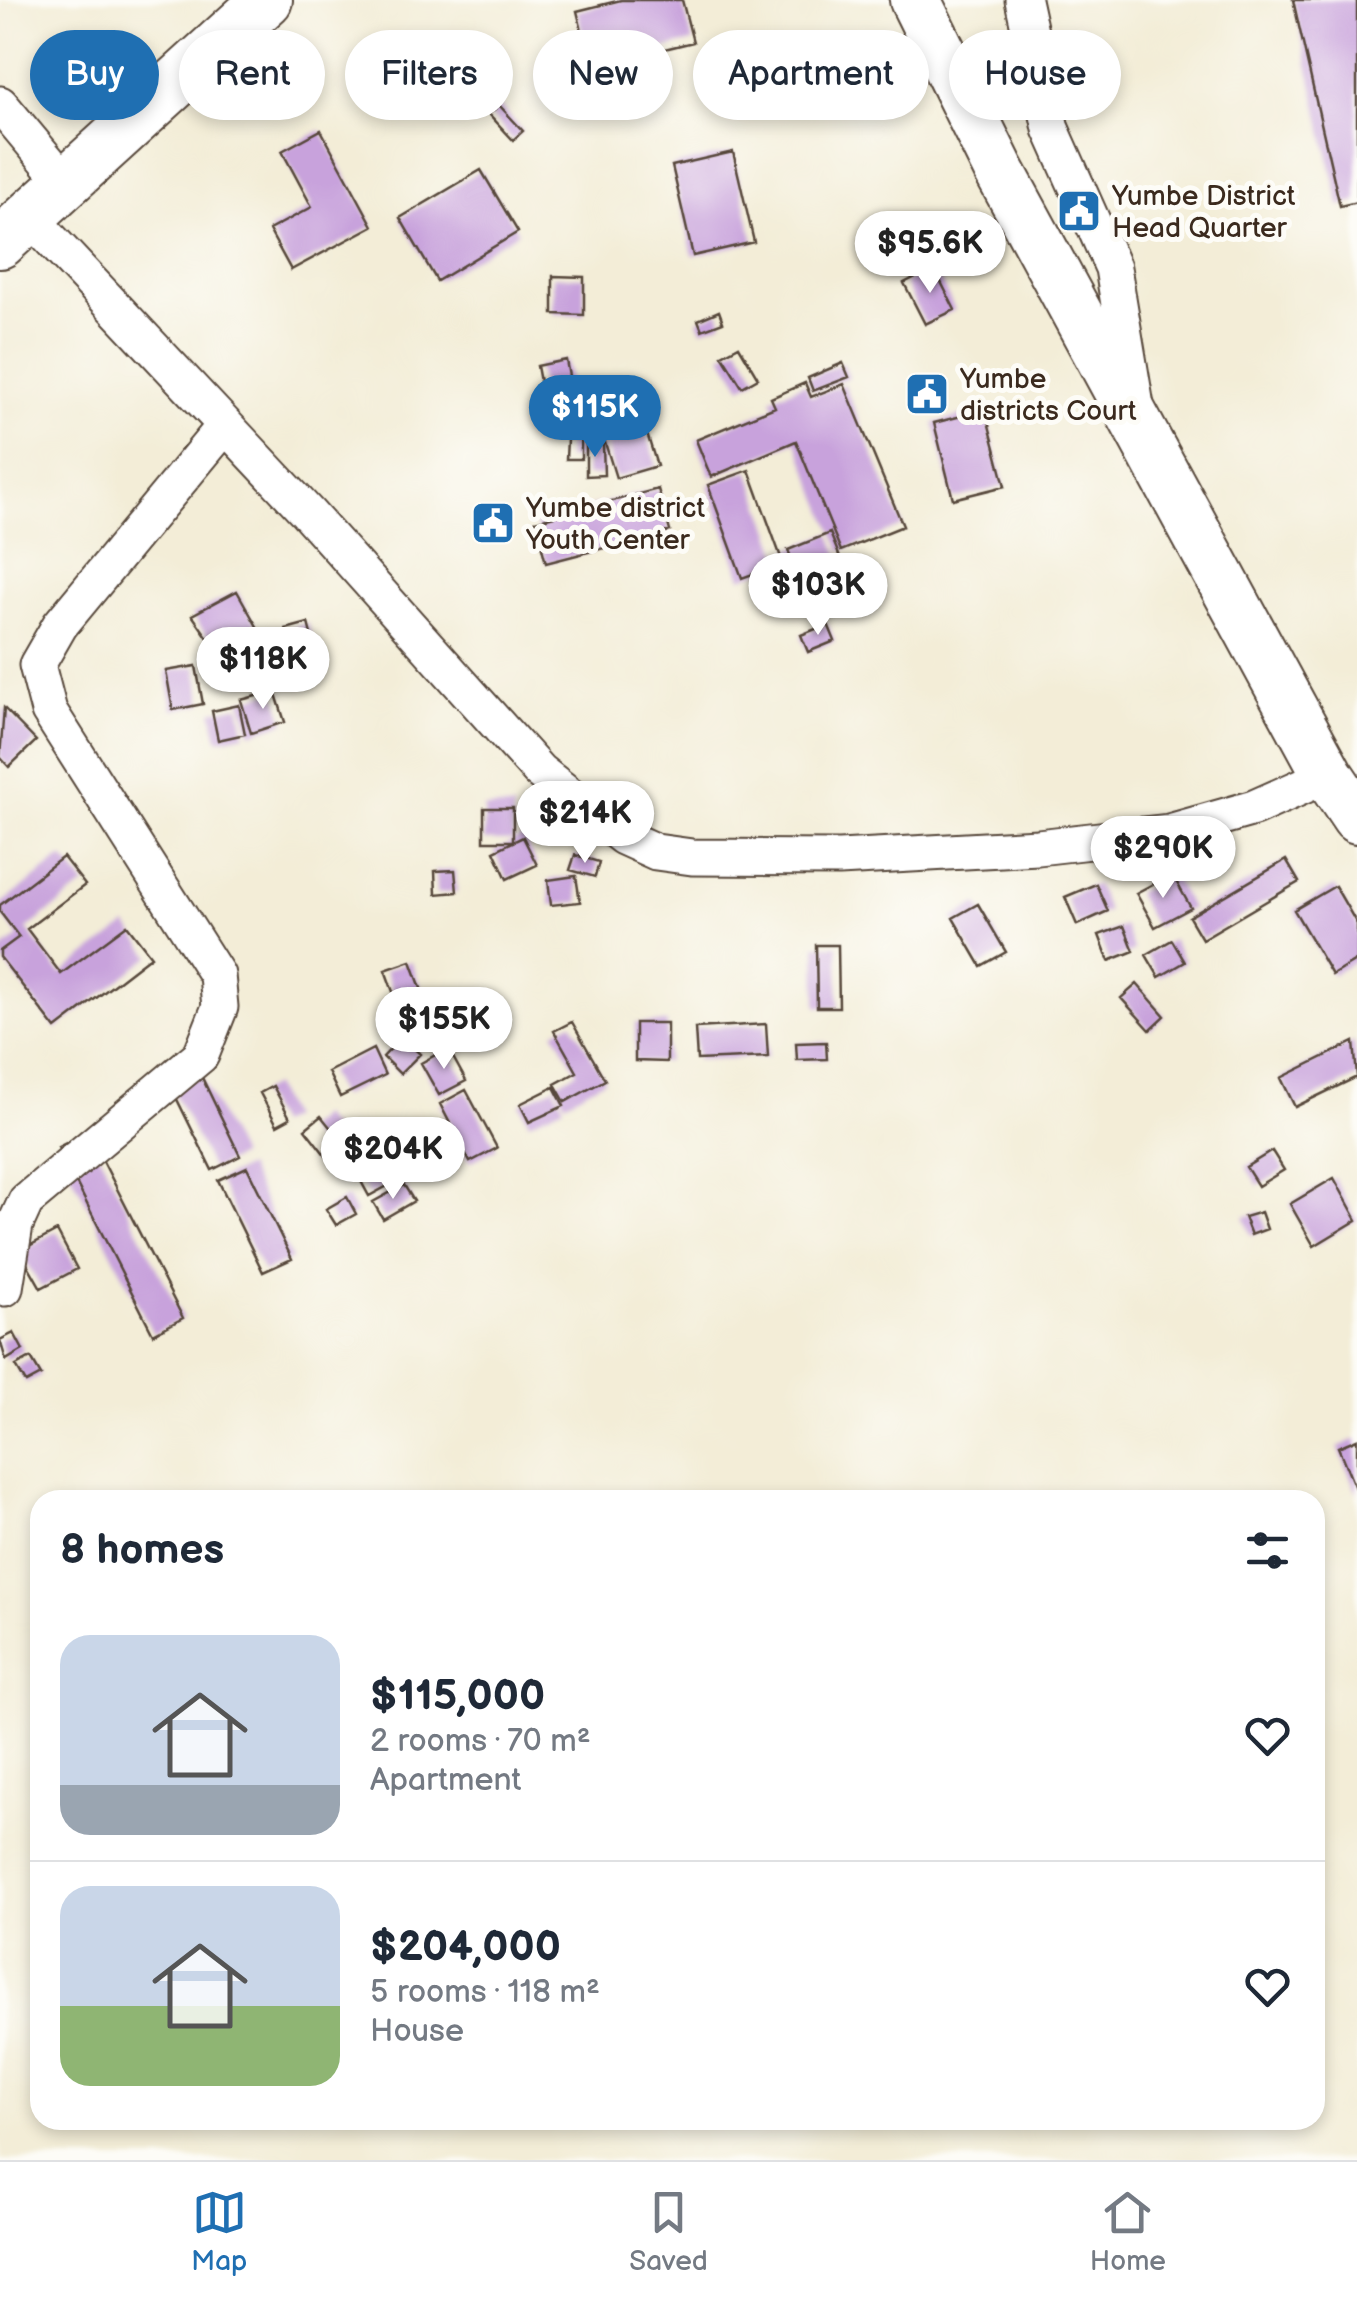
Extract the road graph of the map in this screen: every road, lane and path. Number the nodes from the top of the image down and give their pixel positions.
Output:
1 (267, 0) edge
2 (914, 0) edge
3 (1023, 0) edge
4 (0, 104) edge
5 (65, 182) junction
6 (14, 229) edge
7 (1139, 426) junction
8 (224, 428) junction
9 (1328, 775) junction
10 (1357, 818) edge
11 (5, 1288) dead end

1 - 5 main road
2 - 7 main road
3 - 7 street
4 - 5 street
5 - 6 main road
6 - 8 street
7 - 9 main road
8 - 9 street
8 - 11 street
9 - 10 main road

